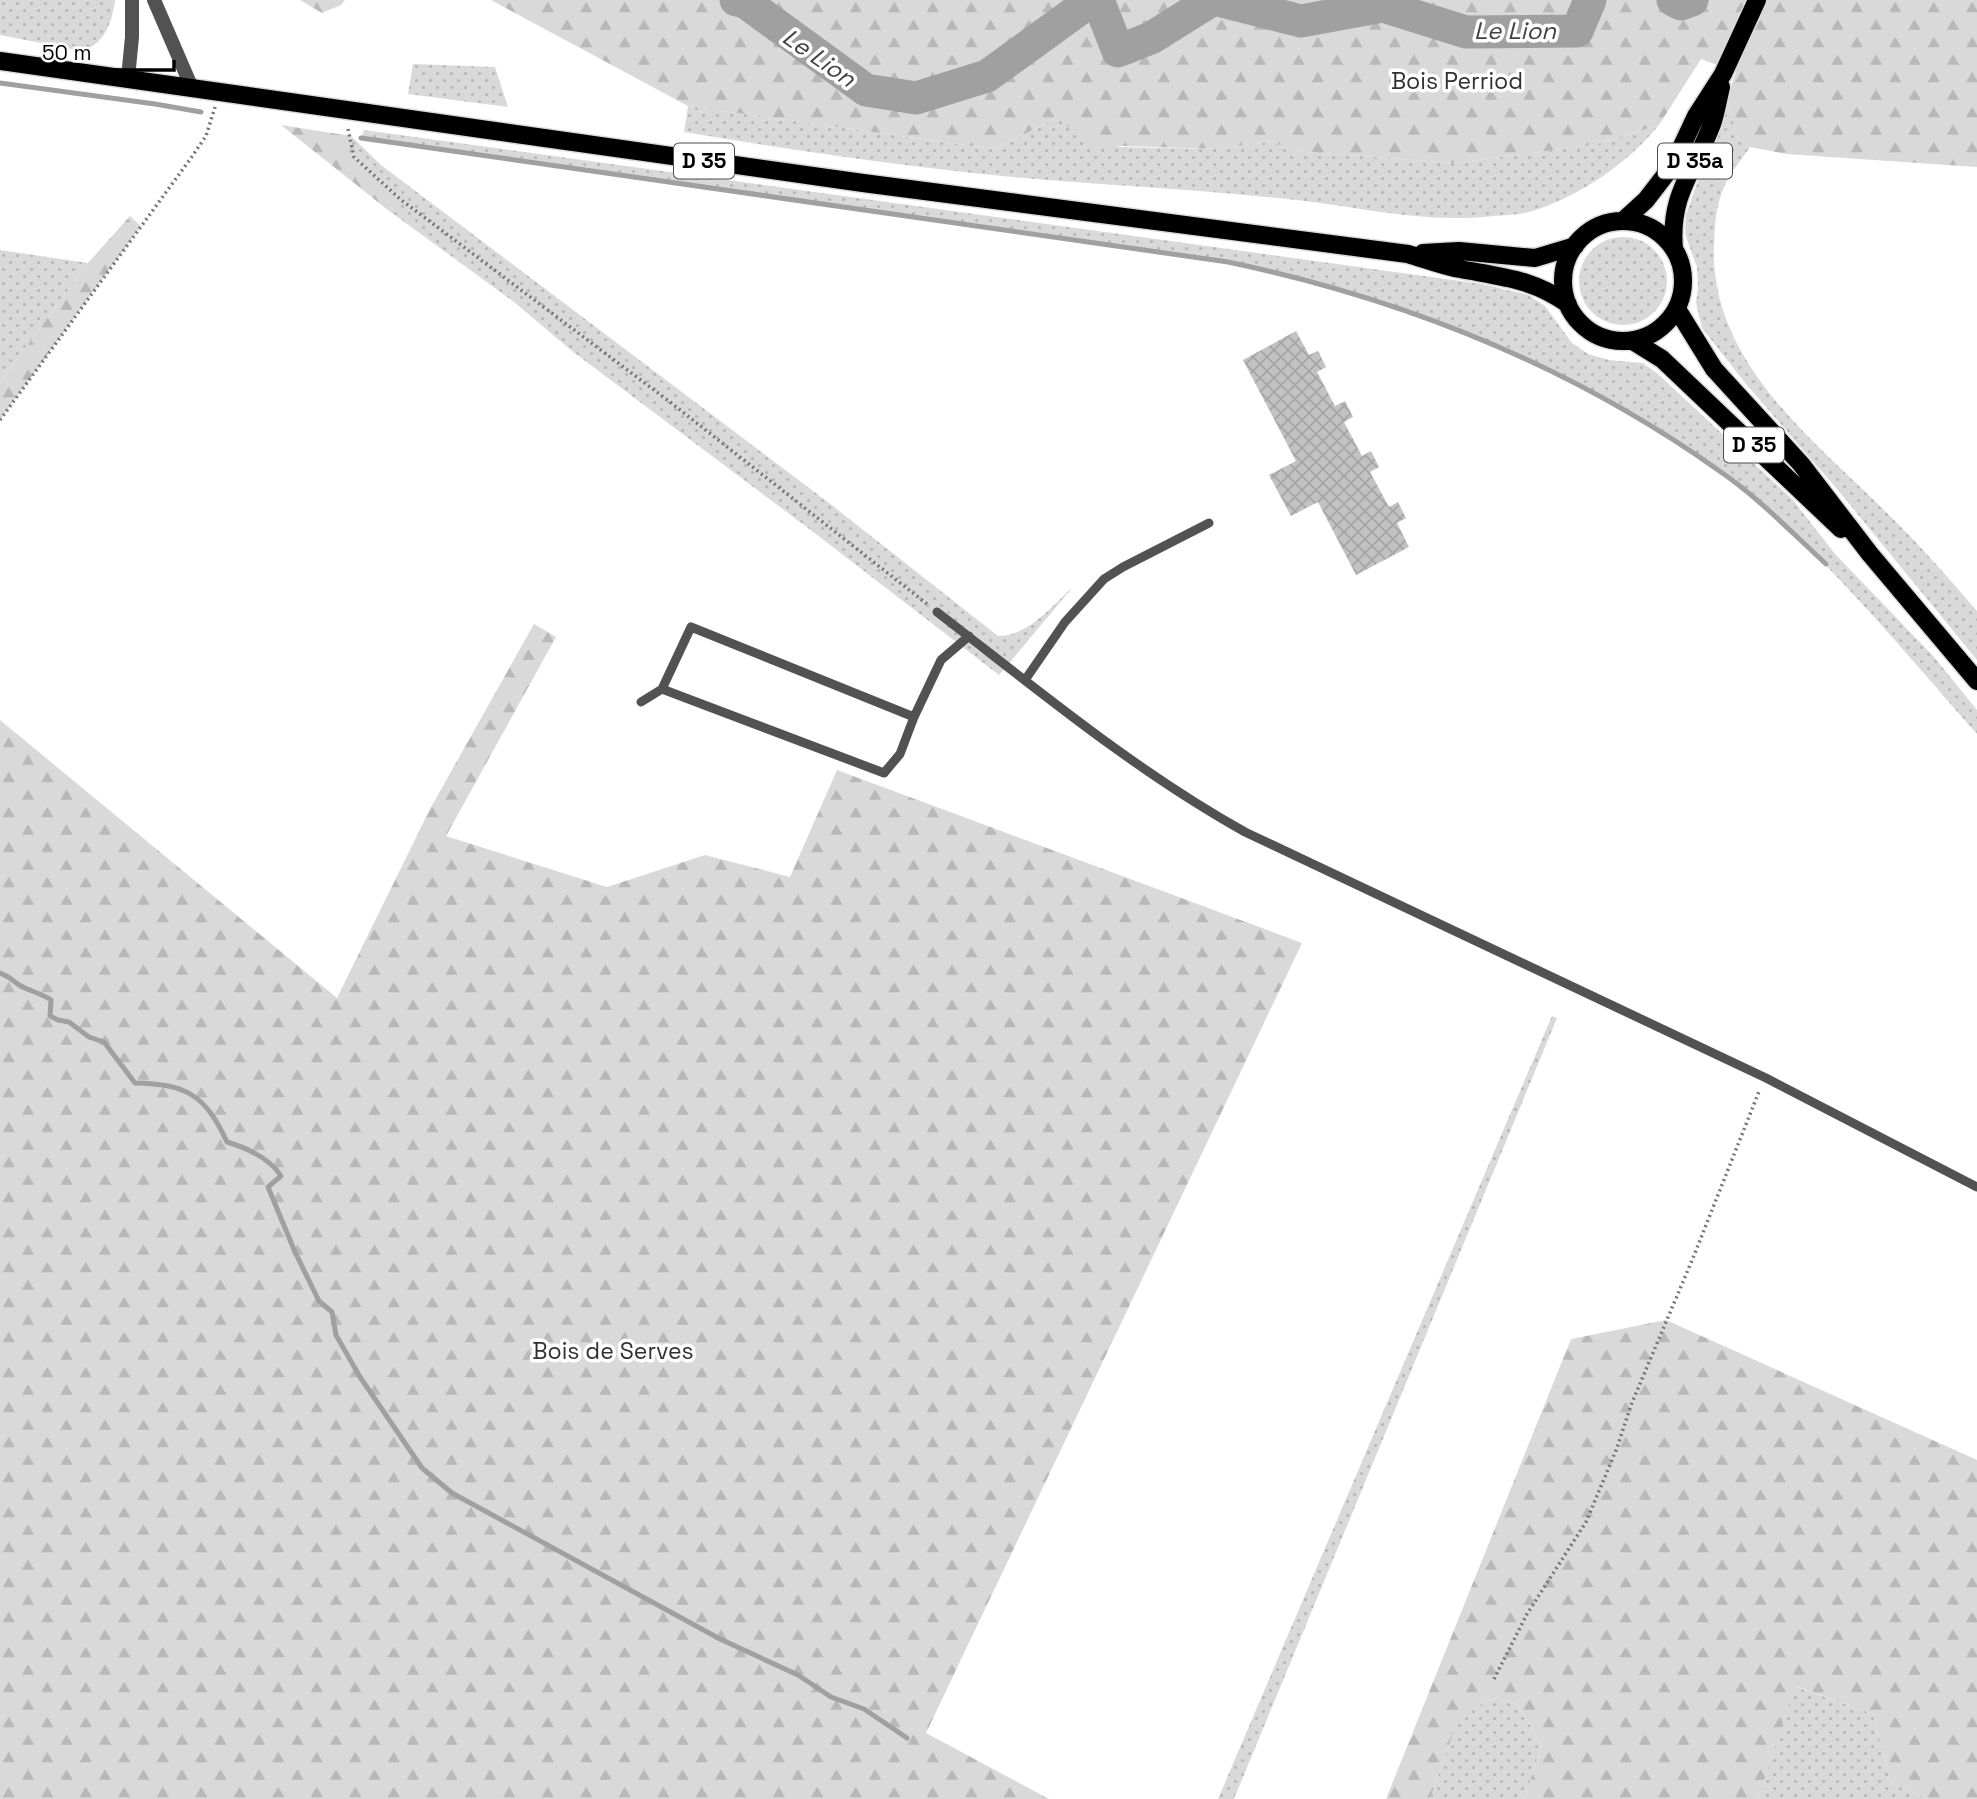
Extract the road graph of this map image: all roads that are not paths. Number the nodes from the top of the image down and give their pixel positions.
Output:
1 (132, 0) edge
2 (154, 0) edge
3 (1756, 2) edge
4 (0, 61) edge
5 (1723, 74) junction
6 (128, 78) junction
7 (192, 88) junction
8 (1623, 221) junction
9 (1575, 246) junction
10 (1674, 249) junction
11 (1408, 254) junction
12 (1568, 304) junction
13 (1677, 309) junction
14 (1633, 341) junction
15 (1209, 523) dead end
16 (1870, 554) junction
17 (937, 612) road end
18 (968, 636) junction
19 (1025, 680) junction
20 (1977, 681) edge
21 (662, 690) junction
22 (640, 702) dead end
23 (914, 716) junction
24 (1977, 1187) edge

1 - 6 street
2 - 7 street
3 - 5 main road, D 35a
4 - 6 main road, D 35
5 - 8 main road, D 35a
5 - 10 main road, D 35a
6 - 7 main road, D 35
7 - 11 main road, D 35
8 - 9 main road
8 - 10 main road
9 - 11 main road, D 35
9 - 12 main road
10 - 13 main road
11 - 12 main road, D 35
12 - 14 main road
13 - 14 main road
13 - 16 main road, D 35
14 - 16 main road, D 35
15 - 19 lane
16 - 20 main road, D 35
17 - 18 lane
18 - 19 lane
18 - 23 lane
19 - 24 lane
21 - 22 lane
21 - 23 lane
21 - 23 lane

